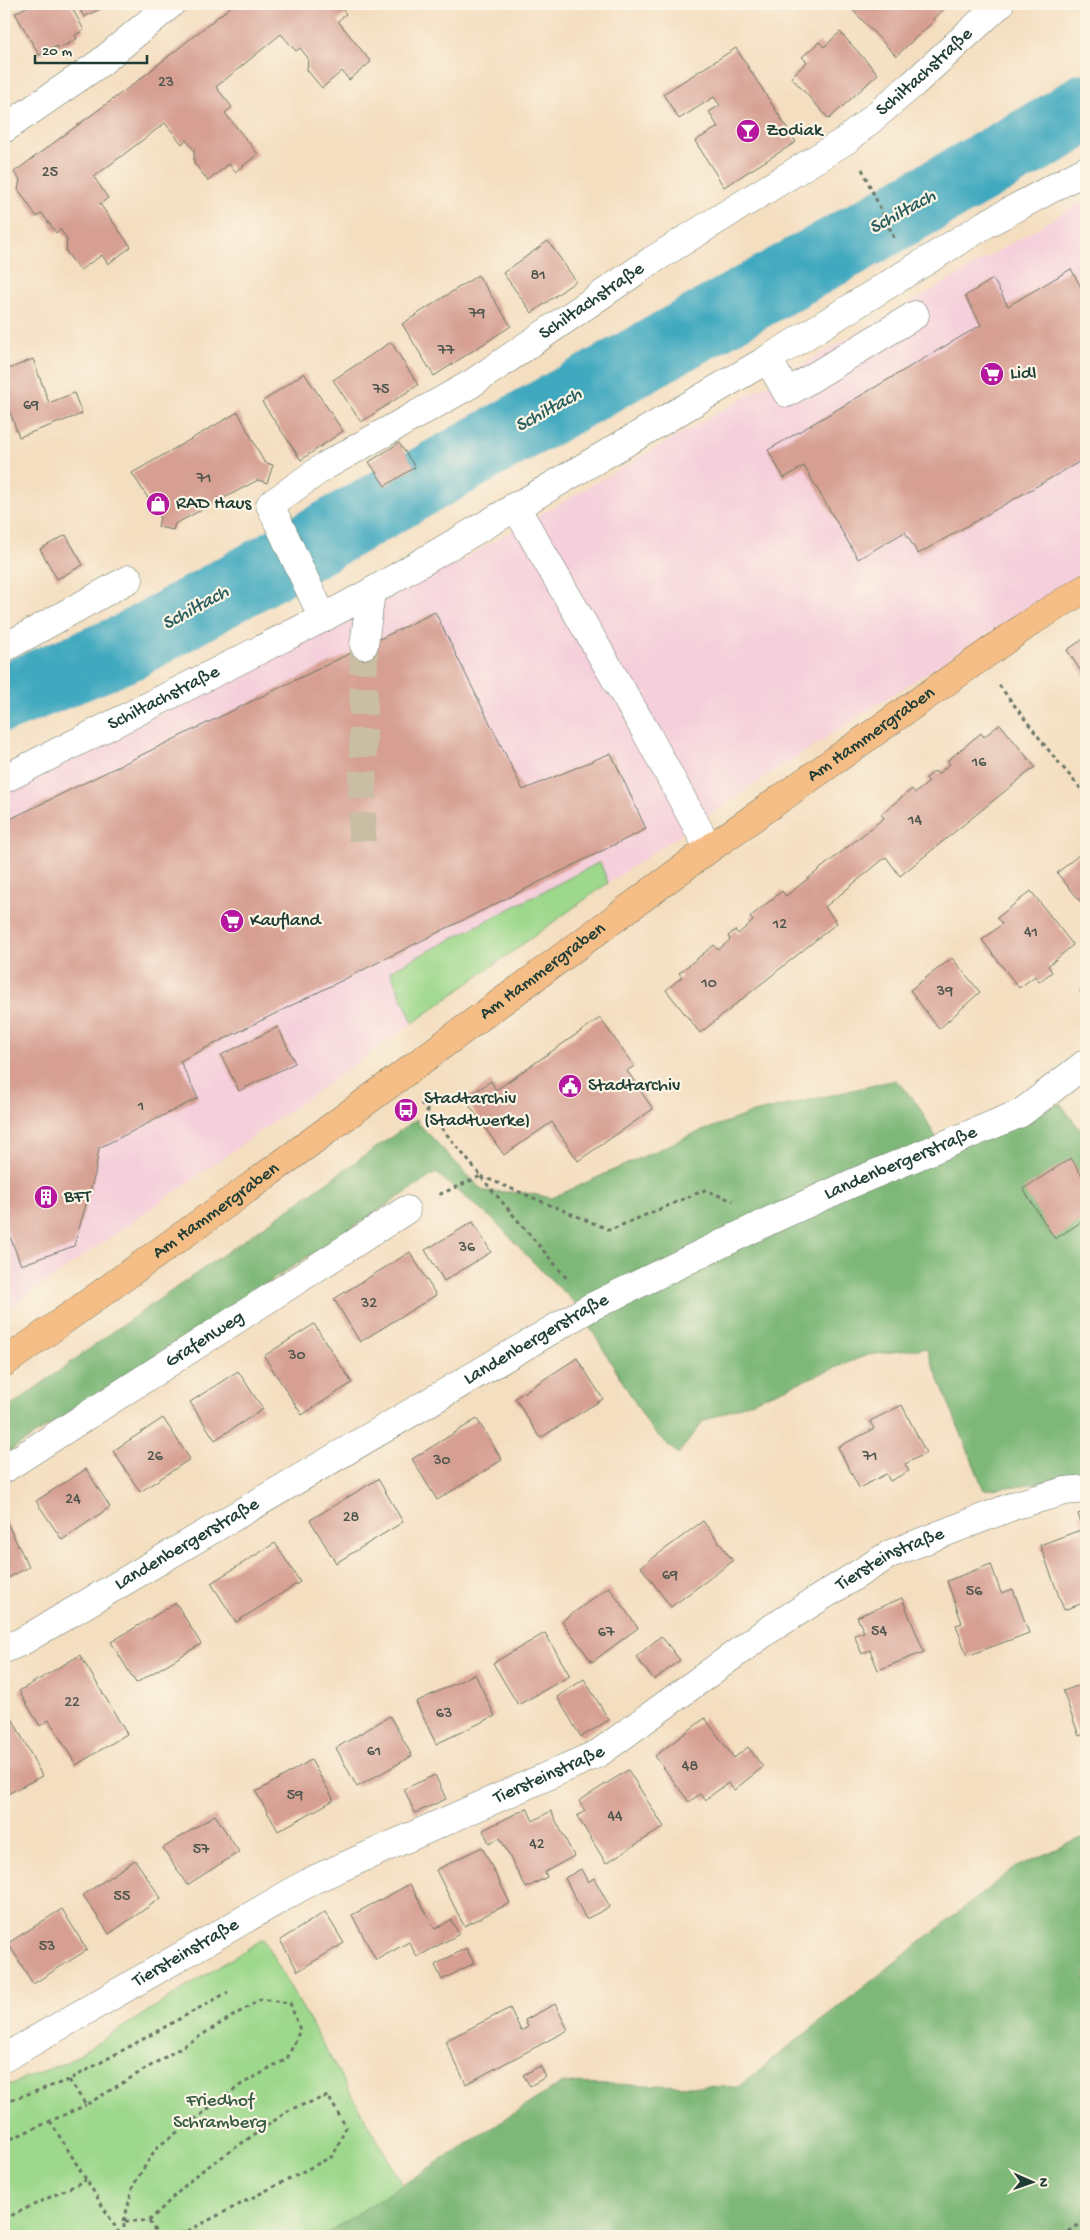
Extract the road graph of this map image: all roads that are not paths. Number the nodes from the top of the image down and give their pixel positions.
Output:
1 (171, 4) edge
2 (1000, 4) edge
3 (4, 129) edge
4 (1086, 170) edge
5 (915, 315) dead end
6 (768, 359) junction
7 (515, 506) junction
8 (129, 578) dead end
9 (1086, 588) edge
10 (371, 592) junction
11 (323, 618) junction
12 (364, 645) tunnel mouth
13 (4, 648) edge
14 (4, 779) edge
15 (709, 849) junction
16 (1086, 1063) edge
17 (406, 1210) road end
18 (4, 1363) edge
19 (4, 1469) edge
20 (1086, 1489) edge
21 (4, 1649) edge
22 (4, 2058) edge

1 - 3 street
2 - 11 street, Schiltachstraße
4 - 6 street, Schiltachstraße
5 - 6 street
6 - 7 street, Schiltachstraße
7 - 10 street, Schiltachstraße
7 - 15 street
8 - 13 street
9 - 15 main road, Am Hammergraben
10 - 11 street, Schiltachstraße
10 - 12 street
11 - 14 street, Schiltachstraße
15 - 18 main road, Am Hammergraben
16 - 21 street, Landenbergerstraße
17 - 19 street, Grafenweg
20 - 22 street, Tiersteinstraße

